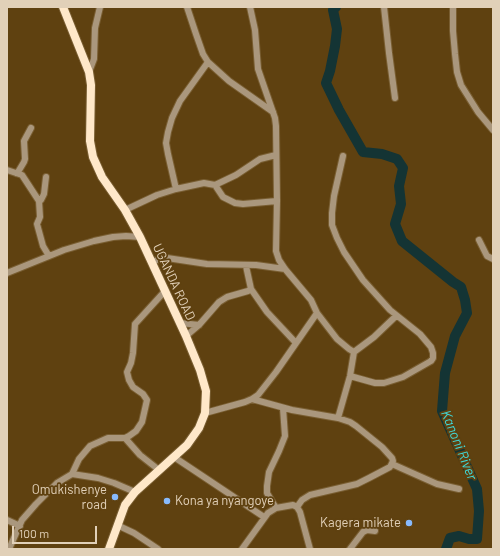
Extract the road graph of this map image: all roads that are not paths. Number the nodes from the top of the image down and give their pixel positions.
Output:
1 (63, 7) edge
2 (100, 7) edge
3 (187, 7) edge
4 (250, 7) edge
5 (384, 7) edge
6 (453, 7) edge
7 (208, 62) junction
8 (89, 72) junction
9 (395, 98) dead end
10 (273, 112) junction
11 (30, 128) dead end
12 (493, 130) edge
13 (276, 155) junction
14 (343, 156) dead end
15 (7, 170) edge
16 (16, 173) junction
17 (46, 177) dead end
18 (215, 185) junction
19 (176, 189) junction
20 (39, 201) junction
21 (277, 201) junction
22 (125, 210) junction
23 (140, 237) junction
24 (479, 240) dead end
25 (49, 256) junction
26 (493, 259) edge
27 (152, 262) junction
28 (246, 266) junction
29 (285, 269) junction
30 (7, 273) edge
31 (251, 289) junction
32 (165, 291) junction
33 (317, 313) junction
34 (396, 316) junction
35 (180, 323) junction
36 (199, 325) junction
37 (186, 336) junction
38 (296, 343) junction
39 (354, 352) junction
40 (350, 376) junction
41 (252, 399) junction
42 (283, 408) junction
43 (205, 413) junction
44 (338, 418) junction
45 (125, 438) junction
46 (174, 457) junction
47 (392, 464) junction
48 (159, 470) junction
49 (72, 474) junction
50 (459, 488) dead end
51 (135, 492) junction
52 (297, 507) junction
53 (276, 508) junction
54 (264, 518) junction
55 (7, 520) edge
56 (117, 525) junction
57 (20, 526) junction
58 (375, 531) dead end
59 (248, 546) edge
60 (9, 549) edge
61 (109, 549) edge
62 (158, 549) edge
63 (242, 549) edge
64 (310, 549) edge
65 (350, 549) edge

1 - 8 main road, UGANDA ROAD
2 - 8 street
3 - 7 street
4 - 10 street
5 - 9 street
6 - 12 street
7 - 10 street
7 - 19 street
8 - 22 main road, UGANDA ROAD
10 - 13 street
11 - 16 street
13 - 18 street
13 - 21 street
14 - 34 street
15 - 16 street
16 - 20 street
17 - 20 street
18 - 19 street
18 - 21 street
19 - 22 street
20 - 25 street
21 - 29 street
22 - 23 main road, UGANDA ROAD
23 - 25 street
23 - 27 main road, UGANDA ROAD
24 - 26 street
25 - 30 street
27 - 28 street
27 - 32 main road, UGANDA ROAD
28 - 29 street
28 - 31 street
29 - 33 street
31 - 36 street
31 - 38 street
32 - 35 main road, UGANDA ROAD
32 - 45 street
33 - 38 street
33 - 39 street
34 - 39 street
34 - 40 street
35 - 36 street
35 - 37 main road, UGANDA ROAD
36 - 37 street
37 - 43 main road, UGANDA ROAD
38 - 41 street
39 - 40 street
40 - 44 street
41 - 42 street
41 - 43 street
42 - 44 street
42 - 53 street
43 - 46 main road, UGANDA ROAD
44 - 47 street
45 - 48 street
45 - 49 street
46 - 48 main road, UGANDA ROAD
46 - 54 street
47 - 50 street
47 - 52 street
48 - 51 main road, UGANDA ROAD
49 - 51 street
49 - 57 street
51 - 56 main road, UGANDA ROAD
52 - 53 street
52 - 64 street
53 - 54 street
54 - 59 street
55 - 57 street
56 - 61 main road, UGANDA ROAD
56 - 62 street
57 - 60 street
58 - 65 street
59 - 63 street

